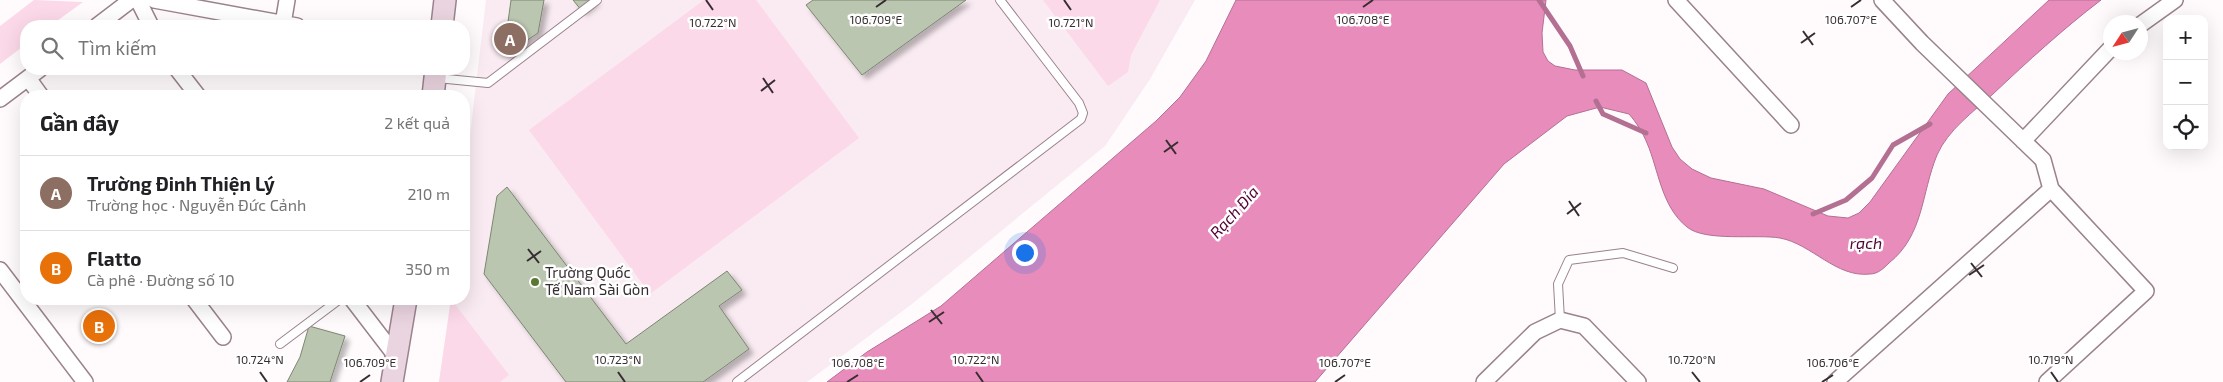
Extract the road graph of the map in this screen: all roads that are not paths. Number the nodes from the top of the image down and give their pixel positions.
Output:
1 (131, 0) edge
2 (138, 0) edge
3 (154, 0) edge
4 (287, 0) edge
5 (445, 0) edge
6 (597, 0) edge
7 (1000, 0) edge
8 (1676, 0) edge
9 (1882, 0) edge
10 (2175, 0) edge
11 (2148, 19) edge
12 (105, 20) edge
13 (148, 20) edge
14 (263, 20) edge
15 (289, 20) edge
16 (443, 20) edge
17 (2103, 56) edge
18 (32, 75) edge
19 (182, 75) edge
20 (28, 78) junction
21 (435, 81) edge
22 (37, 90) edge
23 (193, 90) edge
24 (0, 99) edge
25 (1791, 125) dead end
26 (2023, 141) junction
27 (2051, 189) junction
28 (1673, 268) dead end
29 (0, 270) edge
30 (20, 296) edge
31 (27, 305) edge
32 (198, 305) edge
33 (332, 305) edge
34 (357, 305) edge
35 (405, 305) edge
36 (1560, 320) junction
37 (223, 338) dead end
38 (280, 344) dead end
39 (398, 359) junction
40 (85, 382) edge
41 (392, 382) edge
42 (737, 382) edge
43 (1484, 382) edge
44 (1638, 382) edge
45 (1835, 382) edge
46 (2047, 382) edge

1 - 12 street
2 - 13 street
3 - 14 street
4 - 15 street
5 - 16 main road
6 - 21 lane
7 - 42 lane
8 - 25 street
9 - 26 street
10 - 11 street
17 - 26 street
18 - 20 street
19 - 23 street
20 - 22 street
20 - 24 street
26 - 27 street
27 - 45 street
27 - 46 street
28 - 36 lane
29 - 30 street
31 - 40 street
32 - 37 street
33 - 38 lane
34 - 39 street
35 - 39 main road
36 - 43 street
36 - 44 street
39 - 41 main road

